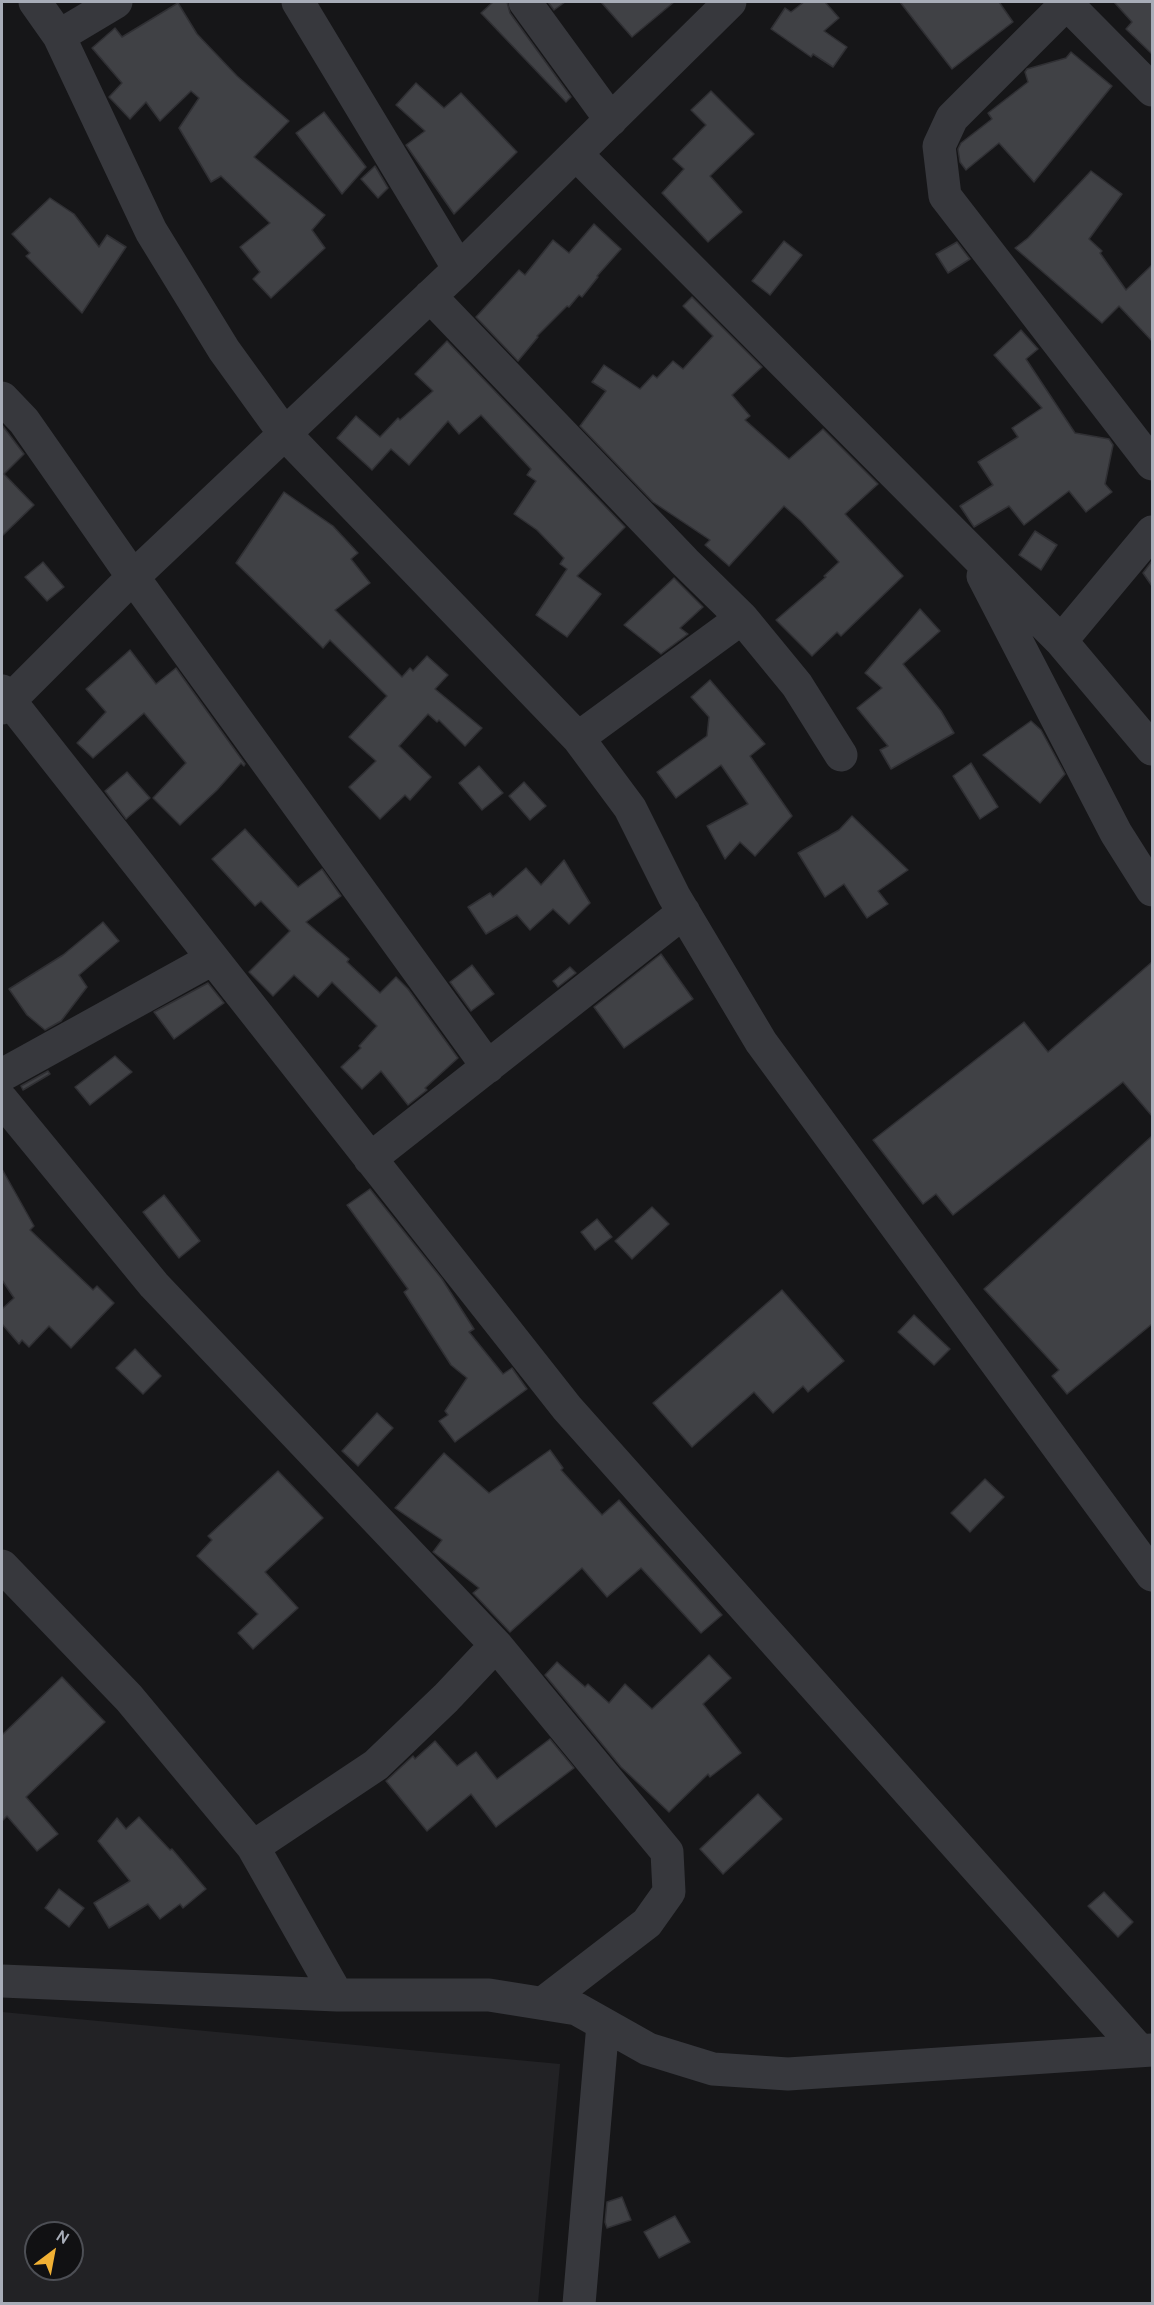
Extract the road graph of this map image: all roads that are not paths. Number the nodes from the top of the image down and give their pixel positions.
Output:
1 (36, 2) edge
2 (116, 2) edge
3 (298, 2) edge
4 (525, 2) edge
5 (729, 2) edge
6 (1066, 2) edge
7 (59, 36) junction
8 (1152, 90) edge
9 (611, 120) junction
10 (576, 154) junction
11 (459, 269) junction
12 (430, 296) junction
13 (2, 399) edge
14 (284, 433) junction
15 (1152, 464) edge
16 (1152, 532) edge
17 (967, 545) junction
18 (132, 577) junction
19 (742, 618) junction
20 (1061, 641) junction
21 (4, 700) edge
22 (578, 738) junction
23 (1152, 749) edge
24 (841, 755) dead end
25 (1152, 890) edge
26 (684, 912) junction
27 (212, 959) junction
28 (488, 1068) junction
29 (2, 1075) edge
30 (2, 1100) edge
31 (370, 1159) junction
32 (2, 1566) edge
33 (1152, 1575) edge
34 (496, 1645) junction
35 (253, 1847) junction
36 (2, 1981) edge
37 (337, 1995) junction
38 (543, 2003) junction
39 (603, 2024) junction
40 (1146, 2050) edge
41 (579, 2304) edge

1 - 7 street
2 - 7 street
3 - 11 street
4 - 9 street
5 - 9 street
6 - 8 street
6 - 15 street
7 - 14 street
9 - 10 street
10 - 11 street
10 - 17 street
11 - 12 street
12 - 14 street
12 - 19 street
13 - 18 street
14 - 18 street
14 - 22 street
16 - 20 street
17 - 20 street
17 - 25 street
18 - 21 street
18 - 28 street
19 - 22 street
19 - 24 street
20 - 23 street
21 - 27 street
22 - 26 street
26 - 28 street
26 - 33 street
27 - 29 street
27 - 31 street
28 - 31 street
30 - 34 street
31 - 40 street
32 - 35 street
34 - 35 street
34 - 38 street
35 - 37 street
36 - 37 street
37 - 38 street
38 - 39 street
39 - 40 street
39 - 41 street

